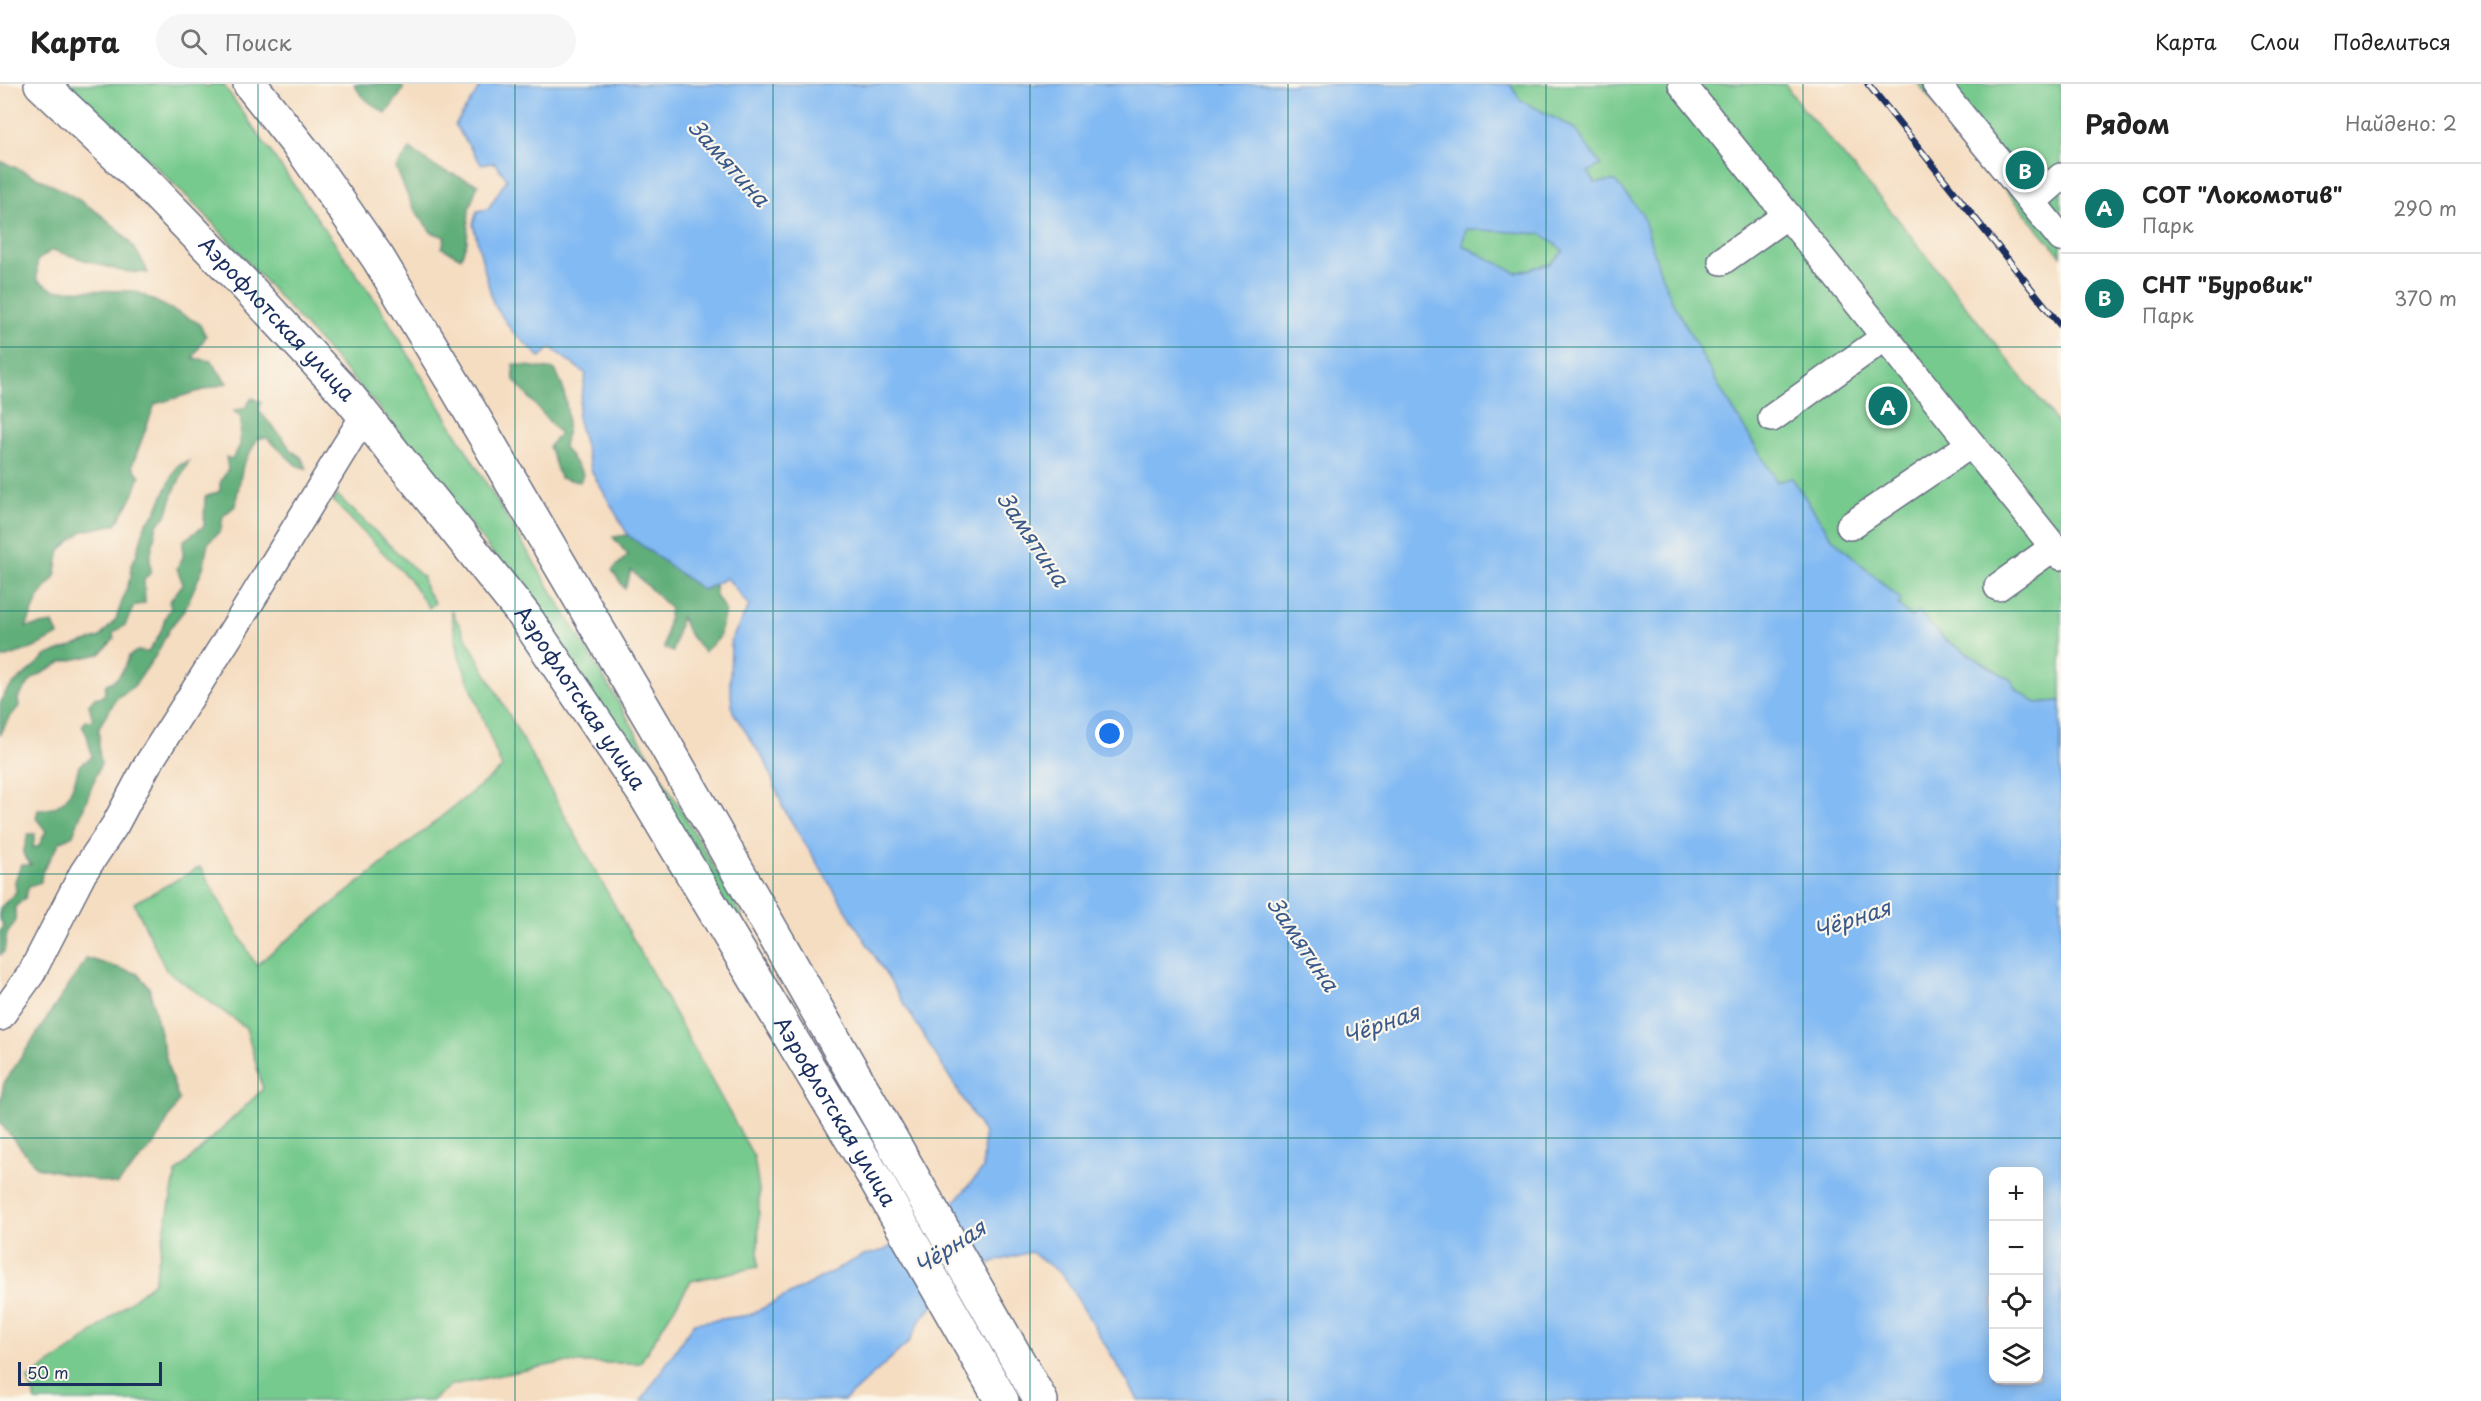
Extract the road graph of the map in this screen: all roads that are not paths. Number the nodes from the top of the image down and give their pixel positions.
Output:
1 (41, 84) edge
2 (250, 84) edge
3 (1682, 84) edge
4 (1936, 84) edge
5 (2061, 177) edge
6 (2032, 202) junction
7 (1787, 215) junction
8 (2061, 238) edge
9 (1722, 261) dead end
10 (1885, 336) junction
11 (364, 416) junction
12 (1772, 418) dead end
13 (1971, 444) junction
14 (1850, 526) dead end
15 (2057, 551) edge
16 (1998, 587) dead end
17 (0, 1017) edge
18 (1002, 1401) edge
19 (1041, 1401) edge

1 - 11 main road, Аэрофлотская улица
2 - 19 main road, Аэрофлотская улица
3 - 7 street
4 - 6 street
5 - 6 street
6 - 8 street
7 - 9 street
7 - 10 street
10 - 12 street
10 - 13 street
11 - 17 street
11 - 18 main road, Аэрофлотская улица
13 - 14 street
13 - 15 street
15 - 16 street

